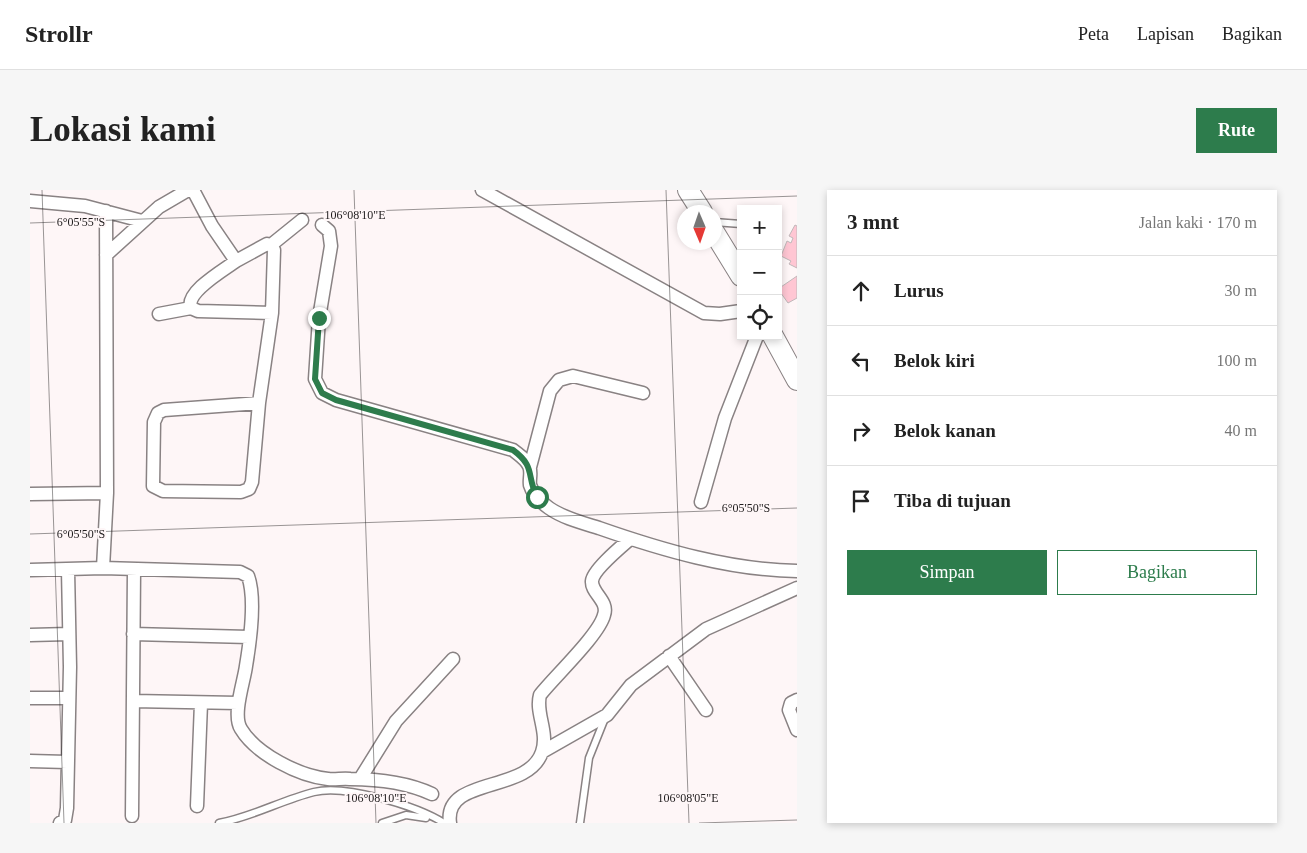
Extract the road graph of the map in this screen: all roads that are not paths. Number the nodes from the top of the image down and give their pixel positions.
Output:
1 (188, 190) edge
2 (193, 190) edge
3 (482, 190) edge
4 (692, 192) edge
5 (30, 200) edge
6 (698, 205) edge
7 (106, 211) junction
8 (302, 220) dead end
9 (142, 221) junction
10 (722, 223) edge
11 (737, 224) edge
12 (322, 225) dead end
13 (271, 245) junction
14 (722, 245) edge
15 (106, 255) junction
16 (236, 261) junction
17 (737, 269) edge
18 (190, 308) junction
19 (737, 312) edge
20 (272, 313) junction
21 (159, 314) dead end
22 (755, 340) edge
23 (776, 340) edge
24 (794, 368) edge
25 (643, 393) dead end
26 (259, 404) junction
27 (530, 467) junction
28 (107, 493) junction
29 (30, 494) edge
30 (701, 502) dead end
31 (630, 539) junction
32 (103, 568) junction
33 (30, 570) edge
34 (68, 570) junction
35 (134, 570) junction
36 (797, 571) edge
37 (797, 588) edge
38 (30, 634) edge
39 (69, 634) junction
40 (133, 634) junction
41 (249, 637) junction
42 (669, 656) junction
43 (453, 659) dead end
44 (30, 698) edge
45 (69, 698) junction
46 (797, 700) edge
47 (133, 701) junction
48 (201, 703) junction
49 (238, 703) junction
50 (706, 710) dead end
51 (607, 715) junction
52 (797, 730) edge
53 (542, 752) junction
54 (30, 761) edge
55 (66, 762) junction
56 (360, 779) junction
57 (432, 794) dead end
58 (197, 806) dead end
59 (132, 816) dead end
60 (60, 823) edge
61 (219, 823) edge
62 (382, 823) edge
63 (436, 823) edge
64 (444, 823) edge
65 (450, 823) edge
66 (580, 823) edge

1 - 9 street
2 - 16 street
3 - 19 street
4 - 6 highway
5 - 7 street
7 - 9 street
7 - 15 street
8 - 13 street
9 - 15 street
10 - 11 lane
12 - 27 street
13 - 16 street
13 - 20 street
14 - 17 highway
15 - 28 street
16 - 18 street
18 - 20 street
18 - 21 street
20 - 26 street
22 - 30 street
23 - 24 highway
25 - 27 street
26 - 26 street
27 - 31 street
28 - 29 street
28 - 32 street
31 - 36 street
31 - 53 street
32 - 34 street
32 - 35 street
33 - 34 street
34 - 39 street
35 - 40 street
35 - 41 street
37 - 42 street
38 - 39 street
39 - 45 street
40 - 41 street
40 - 47 street
41 - 49 street
42 - 50 street
42 - 51 street
43 - 56 street
44 - 45 street
45 - 55 street
46 - 52 street
47 - 48 street
47 - 59 street
48 - 49 street
48 - 58 street
49 - 56 street
51 - 53 street
51 - 66 lane
53 - 65 street
54 - 55 street
55 - 60 street
56 - 57 street
61 - 64 lane
62 - 63 lane

